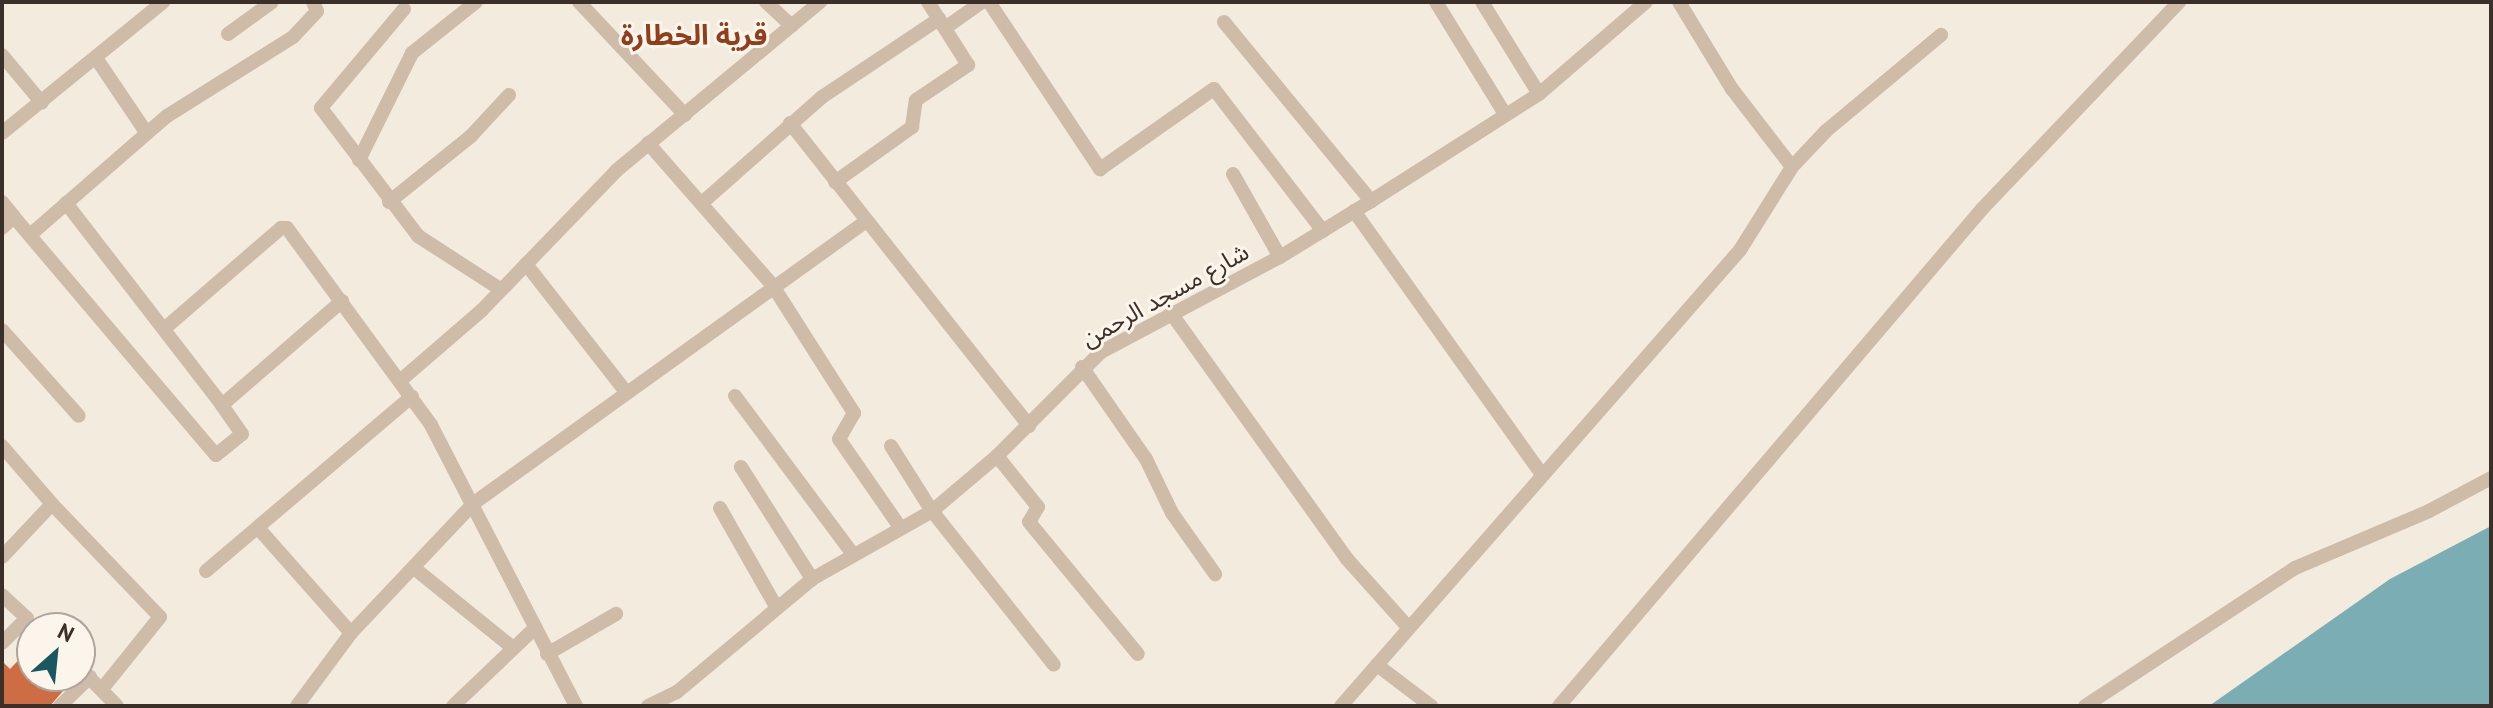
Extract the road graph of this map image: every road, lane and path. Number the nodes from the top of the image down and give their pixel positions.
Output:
1 (163, 2) edge
2 (272, 2) edge
3 (313, 2) edge
4 (476, 2) edge
5 (579, 2) edge
6 (766, 2) edge
7 (820, 2) edge
8 (928, 2) edge
9 (982, 2) edge
10 (989, 2) edge
11 (1436, 2) edge
12 (1482, 2) edge
13 (1646, 2) edge
14 (1679, 2) edge
15 (2179, 2) edge
16 (404, 9) dead end
17 (1224, 22) dead end
18 (942, 23) junction
19 (792, 26) junction
20 (228, 34) dead end
21 (1941, 35) dead end
22 (2, 55) edge
23 (96, 58) junction
24 (1539, 94) junction
25 (509, 95) dead end
26 (42, 103) junction
27 (1505, 114) junction
28 (685, 115) junction
29 (790, 123) junction
30 (146, 132) junction
31 (2, 133) edge
32 (648, 143) junction
33 (359, 160) junction
34 (1792, 167) junction
35 (1233, 174) dead end
36 (835, 182) junction
37 (1371, 201) junction
38 (2, 202) edge
39 (389, 202) junction
40 (703, 202) junction
41 (66, 203) junction
42 (1354, 211) junction
43 (14, 217) junction
44 (866, 221) junction
45 (2, 228) edge
46 (1323, 231) junction
47 (30, 235) junction
48 (1280, 257) junction
49 (526, 264) junction
50 (773, 286) junction
51 (500, 289) junction
52 (342, 301) junction
53 (1171, 313) junction
54 (164, 329) junction
55 (2, 330) edge
56 (1082, 367) junction
57 (401, 380) junction
58 (626, 392) junction
59 (412, 396) junction
60 (735, 396) dead end
61 (222, 405) junction
62 (79, 416) dead end
63 (1029, 426) junction
64 (2, 446) edge
65 (891, 446) dead end
66 (997, 456) junction
67 (741, 467) dead end
68 (1542, 475) junction
69 (2491, 478) edge
70 (474, 503) junction
71 (52, 504) junction
72 (720, 508) dead end
73 (932, 511) junction
74 (900, 527) junction
75 (259, 529) junction
76 (852, 553) junction
77 (2, 557) edge
78 (414, 568) junction
79 (206, 571) dead end
80 (1215, 574) dead end
81 (812, 579) junction
82 (2, 595) edge
83 (775, 605) junction
84 (20, 612) edge
85 (616, 614) dead end
86 (1408, 627) junction
87 (535, 628) junction
88 (351, 633) junction
89 (513, 648) junction
90 (547, 654) junction
91 (1138, 654) dead end
92 (1054, 665) dead end
93 (1377, 665) junction
94 (96, 683) edge
95 (102, 689) junction
96 (117, 706) edge
97 (297, 706) edge
98 (453, 706) edge
99 (576, 706) edge
100 (648, 706) edge
101 (1341, 706) edge
102 (1431, 706) edge
103 (1559, 706) edge
104 (2085, 706) edge

1 - 23 street
2 - 20 street
3 - 30 street
4 - 33 street
5 - 28 street
6 - 19 street
7 - 19 street
8 - 18 street
9 - 18 street
10 - 46 street
11 - 27 street
12 - 24 street
13 - 24 street, شارع مسجد الرحمن
14 - 34 street
15 - 103 street
16 - 33 street
17 - 37 street
18 - 29 street
18 - 36 street
19 - 28 street
21 - 34 street
22 - 26 street
23 - 26 street
23 - 30 street
24 - 27 street, شارع مسجد الرحمن
25 - 39 street
26 - 31 street
27 - 37 street, شارع مسجد الرحمن
28 - 32 street
29 - 36 street
29 - 40 street
30 - 41 street
32 - 40 street
32 - 49 street
33 - 39 street
34 - 68 street
35 - 48 street
36 - 44 street
37 - 42 street, شارع مسجد الرحمن
38 - 43 street
39 - 51 street
40 - 50 street
41 - 47 street
41 - 54 street
42 - 46 street, شارع مسجد الرحمن
42 - 68 street
43 - 45 street
43 - 47 street
44 - 50 street
44 - 63 street
46 - 48 street, شارع مسجد الرحمن
47 - 61 street
48 - 53 street, شارع مسجد الرحمن
49 - 51 street
49 - 58 street
50 - 58 street
50 - 74 street
51 - 57 street
52 - 54 street
52 - 57 street
52 - 61 street
53 - 56 street, شارع مسجد الرحمن
53 - 86 street
54 - 61 street
55 - 62 street
56 - 63 street, شارع مسجد الرحمن
56 - 80 street
57 - 59 street
58 - 70 street
59 - 70 street
59 - 75 street
60 - 76 street
63 - 66 street, شارع مسجد الرحمن
64 - 71 street
65 - 73 street
66 - 73 street, شارع مسجد الرحمن
66 - 91 street
67 - 81 street
68 - 86 street
69 - 104 street
70 - 78 street
70 - 87 street
71 - 77 street
71 - 95 street
72 - 83 street
73 - 74 street, شارع مسجد الرحمن
73 - 92 street
74 - 76 street, شارع مسجد الرحمن
75 - 79 street
75 - 88 street
76 - 81 street, شارع مسجد الرحمن
78 - 88 street
78 - 89 street
81 - 83 street, شارع مسجد الرحمن
82 - 84 street
83 - 100 street, شارع مسجد الرحمن
85 - 90 street
86 - 93 street
87 - 89 street
87 - 90 street
88 - 97 street
89 - 98 street
90 - 99 street
93 - 101 street
93 - 102 street
94 - 95 street
95 - 96 street

